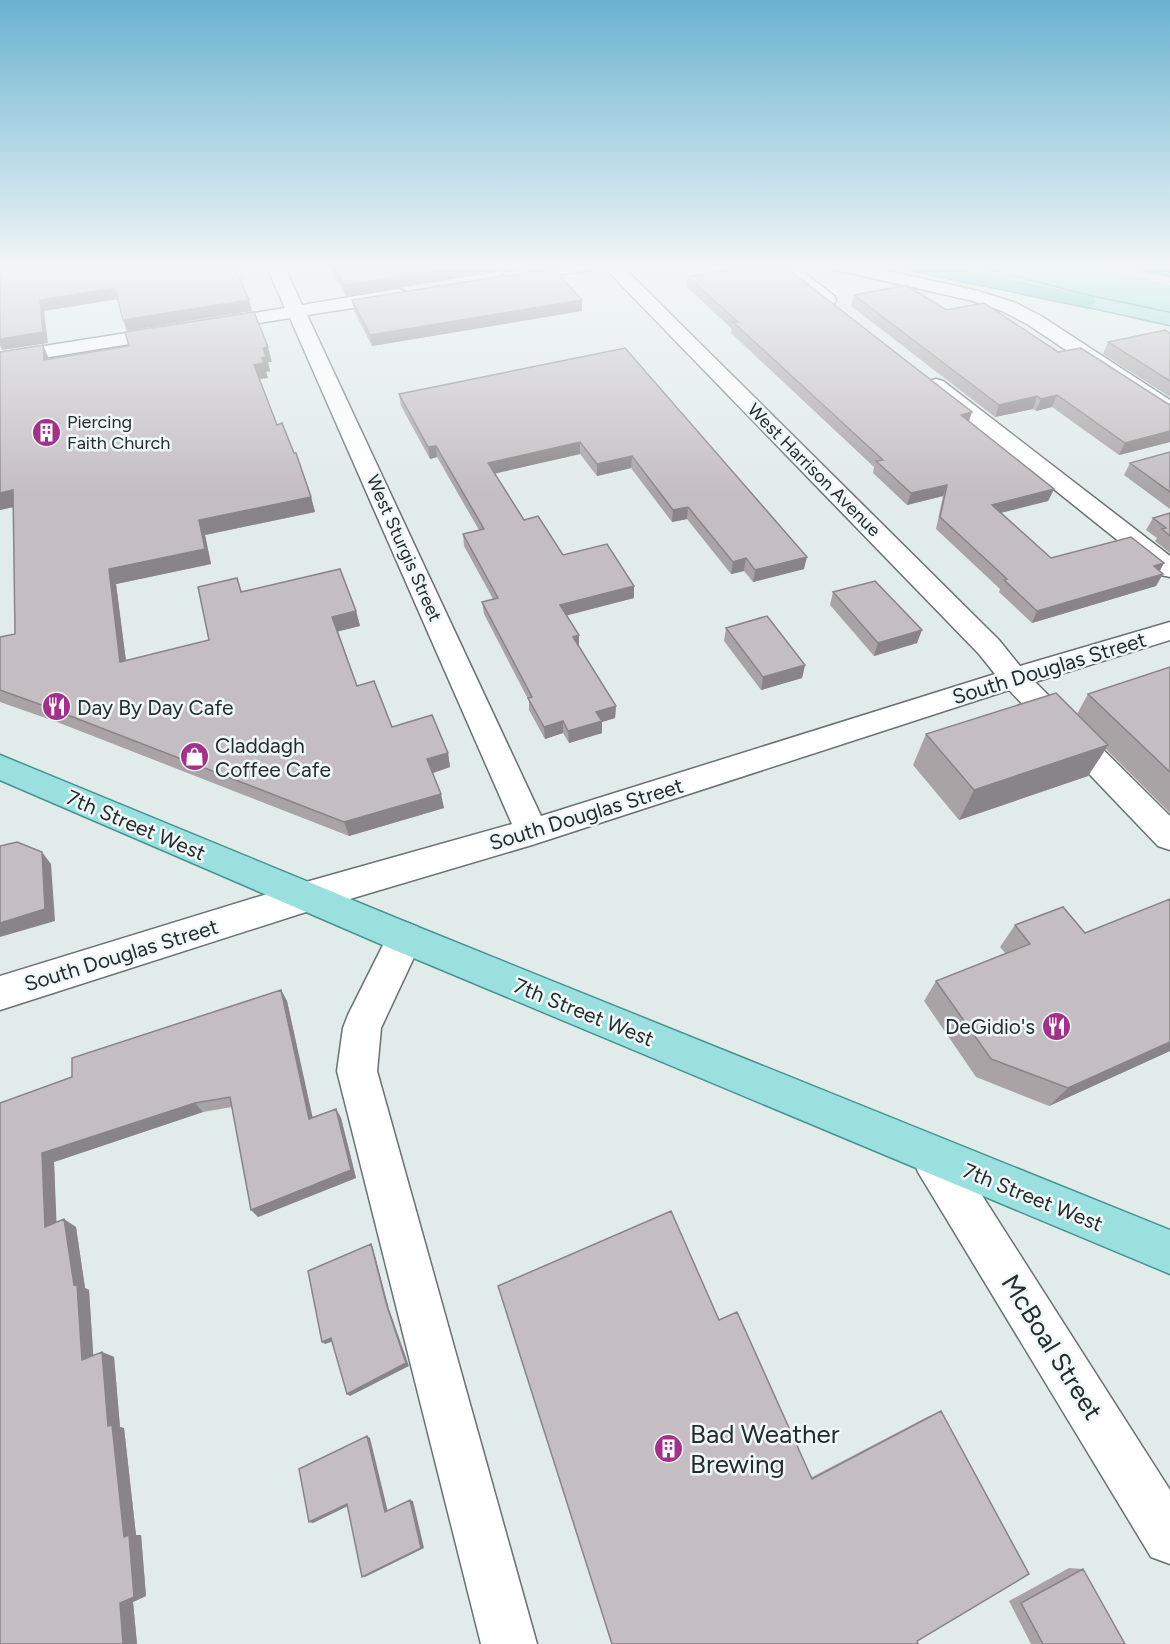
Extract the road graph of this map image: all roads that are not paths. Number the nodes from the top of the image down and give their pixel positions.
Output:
1 (107, 342) edge
2 (310, 342) edge
3 (687, 342) edge
4 (1067, 342) edge
5 (0, 359) edge
6 (916, 369) edge
7 (1170, 409) edge
8 (1170, 569) edge
9 (1170, 631) edge
10 (1014, 678) junction
11 (0, 768) edge
12 (532, 832) junction
13 (1170, 837) edge
14 (306, 897) junction
15 (405, 938) junction
16 (0, 993) edge
17 (933, 1156) junction
18 (1170, 1252) edge
19 (1170, 1538) edge
20 (509, 1644) edge

1 - 5 street
2 - 12 street, West Sturgis Street
3 - 10 street, West Harrison Avenue
4 - 7 street
6 - 8 street
9 - 10 street, South Douglas Street
10 - 12 street, South Douglas Street
10 - 13 street, West Harrison Avenue
11 - 14 main road, 7th Street West
12 - 14 street, South Douglas Street
14 - 15 main road, 7th Street West
14 - 16 street, South Douglas Street
15 - 17 main road, 7th Street West
15 - 20 street
17 - 18 main road, 7th Street West
17 - 19 street, McBoal Street

